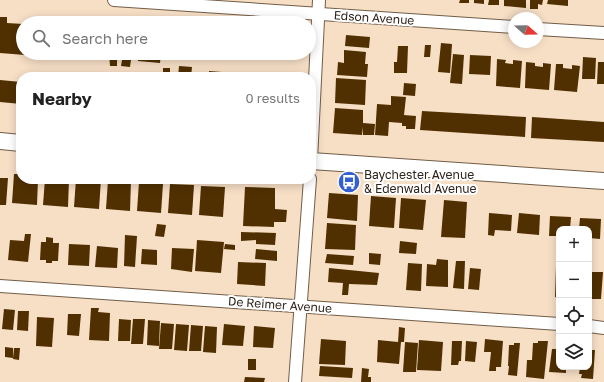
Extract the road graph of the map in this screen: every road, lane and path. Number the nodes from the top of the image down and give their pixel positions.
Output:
1 (114, 0) edge
2 (319, 0) edge
3 (318, 14) junction
4 (508, 27) edge
5 (544, 29) edge
6 (604, 33) edge
7 (316, 56) edge
8 (316, 60) edge
9 (315, 72) edge
10 (0, 141) edge
11 (16, 143) edge
12 (316, 161) edge
13 (604, 181) edge
14 (310, 184) edge
15 (0, 286) edge
16 (302, 306) junction
17 (556, 324) edge
18 (592, 326) edge
19 (604, 328) edge
20 (295, 382) edge

1 - 3 street, Edson Avenue
2 - 3 street
3 - 4 street, Edson Avenue
3 - 7 street
5 - 6 street
8 - 9 street
10 - 11 main road
12 - 13 main road
14 - 16 street
15 - 16 street, De Reimer Avenue
16 - 17 street, De Reimer Avenue
16 - 20 street
18 - 19 street

